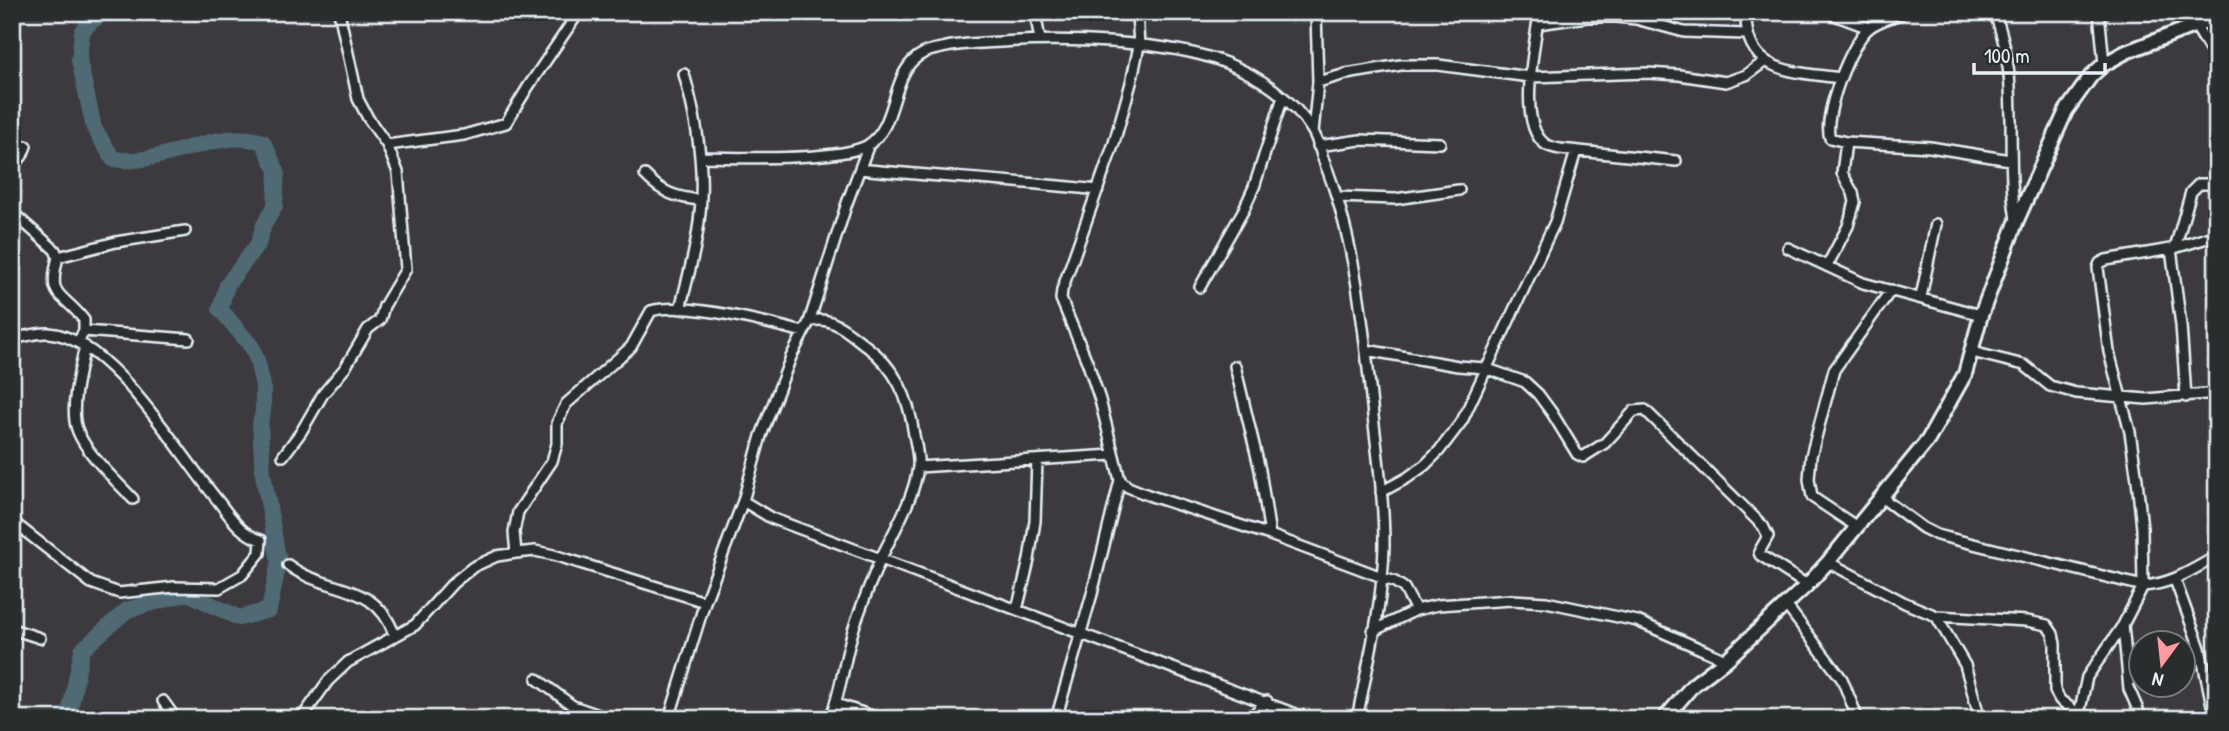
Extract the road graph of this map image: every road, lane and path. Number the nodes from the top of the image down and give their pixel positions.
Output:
1 (339, 12) edge
2 (579, 12) edge
3 (1035, 12) edge
4 (1137, 12) edge
5 (1316, 12) edge
6 (1539, 12) edge
7 (1746, 12) edge
8 (1826, 12) edge
9 (1905, 12) edge
10 (1994, 12) edge
11 (2099, 12) edge
12 (2217, 17) edge
13 (1538, 24) junction
14 (2194, 25) junction
15 (1869, 28) junction
16 (1746, 34) junction
17 (1040, 40) junction
18 (1139, 46) junction
19 (2217, 61) edge
20 (1764, 62) junction
21 (2104, 64) junction
22 (684, 74) dead end
23 (1530, 77) junction
24 (1840, 78) junction
25 (1318, 82) junction
26 (1283, 97) junction
27 (1313, 132) junction
28 (1846, 142) junction
29 (1440, 143) dead end
30 (869, 144) junction
31 (387, 145) junction
32 (26, 146) dead end
33 (1318, 146) junction
34 (1576, 151) junction
35 (700, 157) junction
36 (2010, 160) junction
37 (1676, 161) dead end
38 (12, 167) edge
39 (860, 169) junction
40 (645, 175) dead end
41 (2216, 183) edge
42 (1098, 190) junction
43 (1459, 190) dead end
44 (1337, 197) junction
45 (701, 200) junction
46 (12, 212) edge
47 (2017, 220) junction
48 (1936, 224) dead end
49 (185, 231) dead end
50 (2217, 234) edge
51 (1788, 248) dead end
52 (2173, 248) junction
53 (58, 257) junction
54 (1827, 266) junction
55 (1200, 286) dead end
56 (1891, 290) junction
57 (1921, 297) junction
58 (680, 309) junction
59 (1981, 315) junction
60 (809, 322) junction
61 (84, 331) junction
62 (803, 332) junction
63 (12, 339) edge
64 (189, 339) dead end
65 (82, 344) junction
66 (1366, 350) junction
67 (1972, 352) junction
68 (1234, 366) dead end
69 (1485, 368) junction
70 (2217, 393) edge
71 (2186, 397) junction
72 (2120, 399) junction
73 (1114, 455) junction
74 (283, 456) dead end
75 (1037, 460) junction
76 (918, 467) junction
77 (1120, 480) junction
78 (1381, 492) junction
79 (1881, 497) junction
80 (133, 499) dead end
81 (743, 500) junction
82 (12, 521) edge
83 (1857, 527) junction
84 (1270, 536) junction
85 (516, 553) junction
86 (2217, 556) edge
87 (881, 559) junction
88 (1828, 562) junction
89 (288, 565) dead end
90 (1382, 577) junction
91 (2175, 580) junction
92 (1807, 585) junction
93 (2143, 586) junction
94 (705, 602) junction
95 (1786, 605) junction
96 (1017, 610) junction
97 (1416, 610) junction
98 (1936, 616) junction
99 (2123, 625) junction
100 (12, 629) edge
101 (1373, 631) junction
102 (1081, 633) junction
103 (394, 635) junction
104 (40, 638) dead end
105 (1726, 660) junction
106 (537, 679) dead end
107 (2214, 693) edge
108 (163, 701) dead end
109 (1266, 701) junction
110 (836, 704) junction
111 (672, 717) edge
112 (2078, 717) edge
113 (176, 719) edge
114 (301, 719) edge
115 (611, 719) edge
116 (830, 719) edge
117 (881, 719) edge
118 (1056, 719) edge
119 (1250, 719) edge
120 (1309, 719) edge
121 (1357, 719) edge
122 (1664, 719) edge
123 (1858, 719) edge
124 (1980, 719) edge
125 (2141, 719) edge
126 (2215, 719) edge

1 - 31 street
2 - 31 street
3 - 17 street
4 - 18 street
5 - 25 street
6 - 13 street
7 - 16 street
8 - 15 street
9 - 15 street
10 - 36 street
11 - 21 street
12 - 14 street
13 - 16 street
13 - 23 street
14 - 19 street
14 - 21 street
15 - 24 street
16 - 20 street
17 - 18 street
17 - 30 street
18 - 26 street
18 - 42 street
20 - 23 street
20 - 24 street
21 - 47 street
22 - 35 street
23 - 25 street
23 - 34 street
24 - 28 street
25 - 27 street
26 - 27 street
26 - 55 street
27 - 33 street
28 - 36 street
28 - 54 street
29 - 33 street
30 - 35 street
30 - 39 street
31 - 74 street
32 - 38 street
33 - 44 street
34 - 37 street
34 - 69 street
35 - 45 street
36 - 47 street
39 - 42 street
39 - 60 street
40 - 45 street
41 - 52 street
42 - 73 street
43 - 44 street
44 - 66 street
45 - 58 street
46 - 53 street
47 - 59 street
48 - 57 street
49 - 53 street
50 - 52 street
51 - 54 street
52 - 71 street
52 - 72 street
53 - 61 street
54 - 56 street
56 - 57 street
56 - 83 street
57 - 59 street
58 - 62 street
58 - 85 street
59 - 67 street
60 - 62 street
60 - 76 street
61 - 64 street
61 - 65 street
62 - 81 street
63 - 65 street
65 - 80 street
65 - 82 street
66 - 69 street
66 - 78 street
67 - 72 street
67 - 79 street
68 - 84 street
69 - 78 street
69 - 92 street
70 - 71 street
71 - 72 street
72 - 93 street
73 - 75 street
73 - 77 street
75 - 76 street
75 - 96 street
76 - 87 street
77 - 84 street
77 - 102 street
78 - 90 street
79 - 83 street
79 - 93 street
81 - 87 street
81 - 94 street
83 - 88 street
84 - 90 street
85 - 94 street
85 - 103 street
86 - 91 street
87 - 96 street
87 - 110 street
88 - 92 street
88 - 98 street
89 - 103 street
90 - 97 street
90 - 101 street
91 - 93 street
91 - 107 street
92 - 95 street
93 - 99 street
94 - 111 street
95 - 105 street
95 - 123 street
96 - 102 street
97 - 101 street
97 - 105 street
98 - 112 street
98 - 124 street
99 - 112 street
99 - 125 street
100 - 104 street
101 - 121 street
102 - 109 street
102 - 118 street
103 - 114 street
105 - 122 street
106 - 115 street
107 - 126 street
108 - 113 street
109 - 119 street
109 - 120 street
110 - 116 street
110 - 117 street

